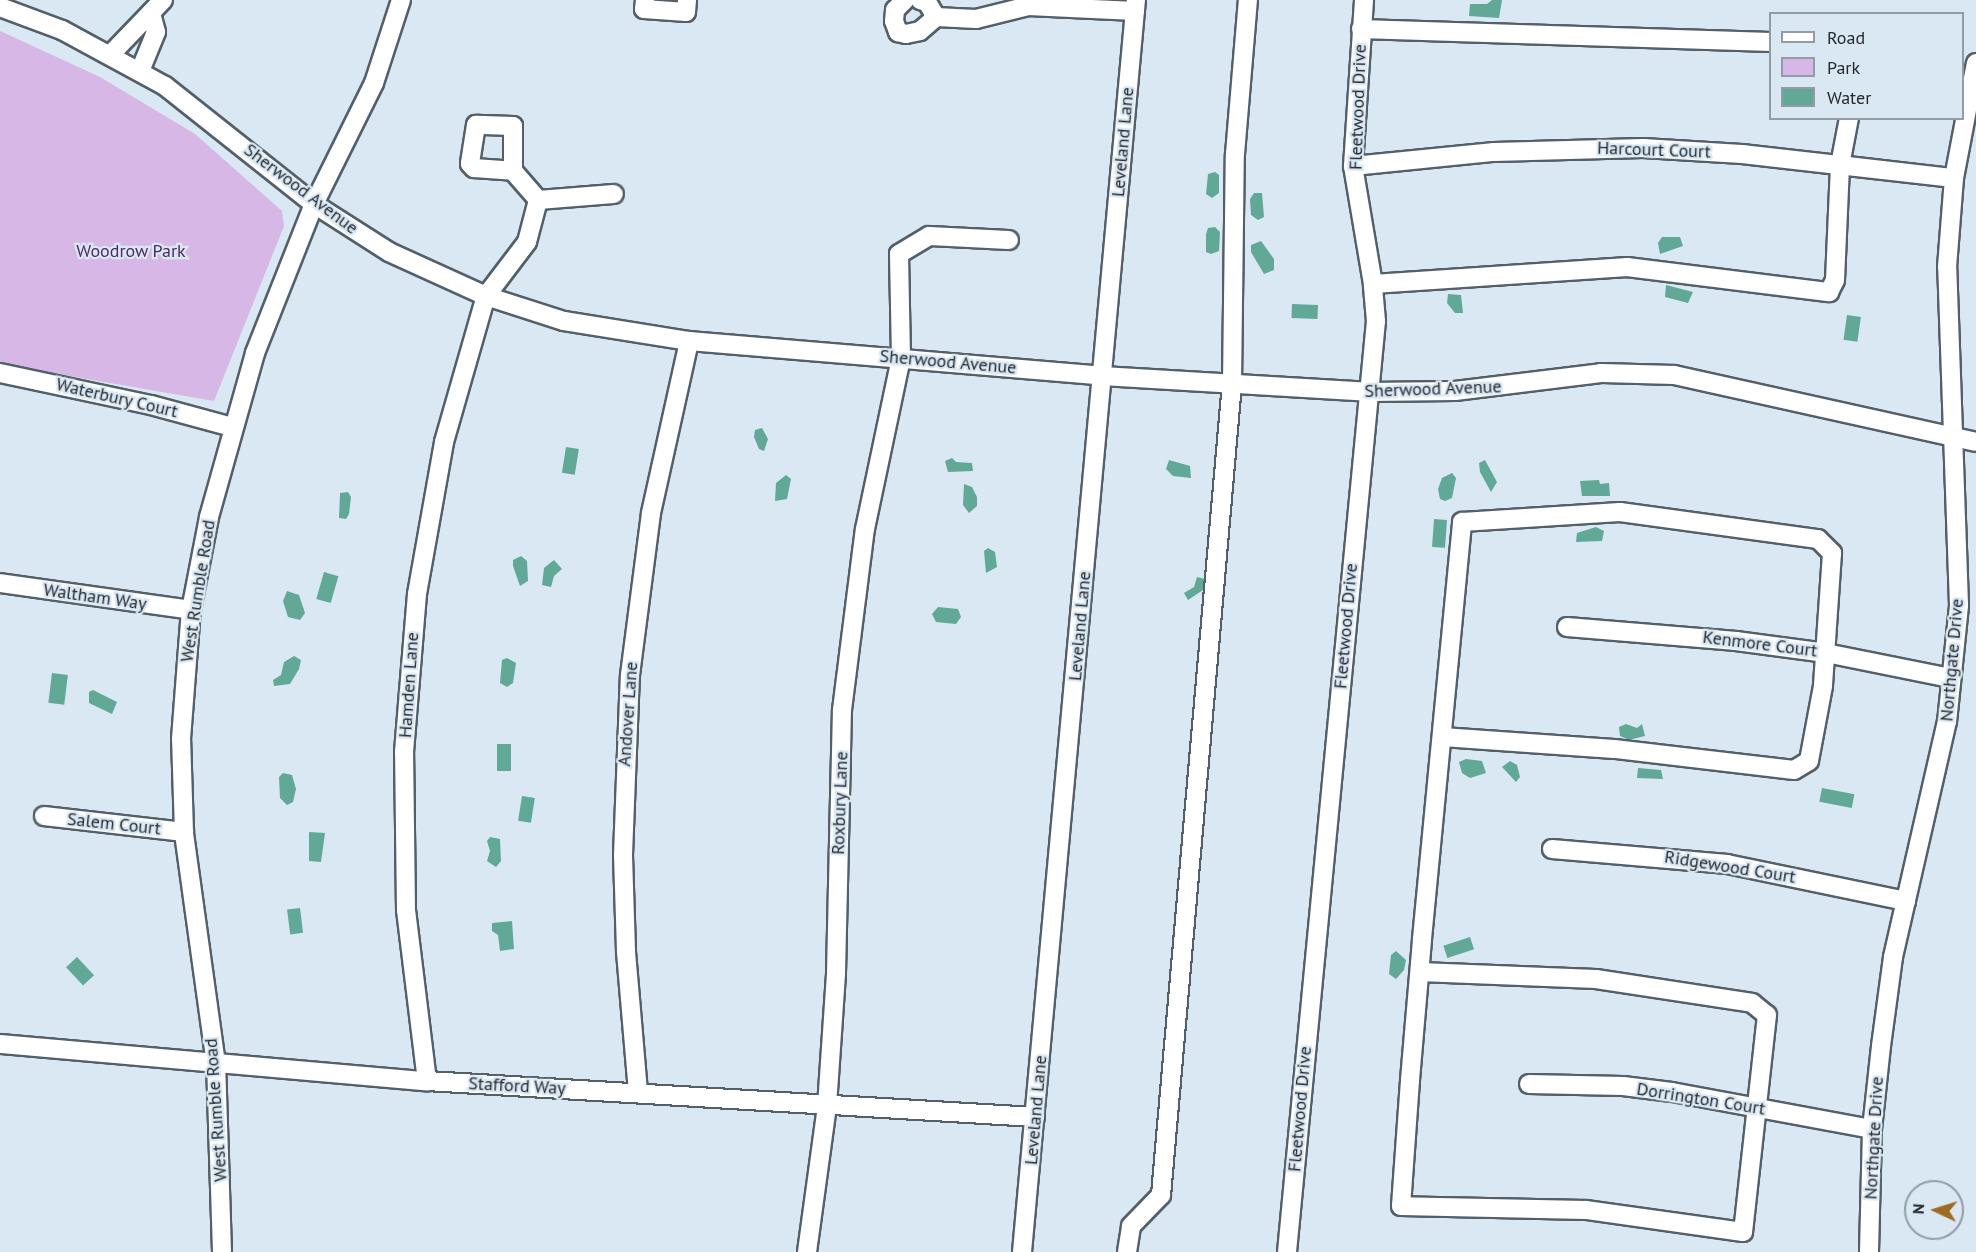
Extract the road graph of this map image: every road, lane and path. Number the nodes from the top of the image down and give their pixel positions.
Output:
1 (400, 0) edge
2 (645, 0) edge
3 (687, 0) edge
4 (906, 0) edge
5 (920, 0) edge
6 (1248, 0) edge
7 (1364, 0) edge
8 (1026, 3) edge
9 (1135, 5) edge
10 (157, 6) edge
11 (0, 7) edge
12 (936, 17) junction
13 (1361, 29) junction
14 (1769, 42) edge
15 (111, 54) junction
16 (1976, 63) edge
17 (140, 71) junction
18 (1849, 120) edge
19 (1840, 165) junction
20 (1353, 166) junction
21 (513, 171) dead end
22 (1954, 178) junction
23 (614, 194) dead end
24 (538, 200) junction
25 (314, 204) junction
26 (1009, 240) dead end
27 (1373, 284) junction
28 (486, 296) junction
29 (689, 341) junction
30 (901, 358) junction
31 (0, 373) edge
32 (1102, 376) junction
33 (1232, 384) junction
34 (1368, 392) junction
35 (232, 427) junction
36 (1955, 437) junction
37 (1976, 442) edge
38 (0, 583) edge
39 (191, 610) junction
40 (1567, 627) dead end
41 (1826, 653) junction
42 (1950, 678) junction
43 (1442, 737) junction
44 (44, 816) dead end
45 (184, 832) junction
46 (1552, 849) dead end
47 (1906, 901) junction
48 (1420, 972) junction
49 (0, 1044) edge
50 (216, 1064) junction
51 (427, 1081) junction
52 (1529, 1084) dead end
53 (638, 1092) junction
54 (826, 1106) junction
55 (1758, 1108) junction
56 (1035, 1117) junction
57 (1872, 1129) junction
58 (222, 1252) edge
59 (807, 1252) edge
60 (1022, 1252) edge
61 (1127, 1252) edge
62 (1287, 1252) edge
63 (1869, 1252) edge

1 - 25 street, West Rumble Road
2 - 3 street
4 - 12 street
5 - 12 street
6 - 33 street
7 - 13 street, Fleetwood Drive
8 - 9 street
8 - 12 street
9 - 32 street, Leveland Lane
10 - 15 street
10 - 17 street
11 - 15 street, Sherwood Avenue
13 - 14 street
13 - 20 street, Fleetwood Drive
15 - 17 street, Sherwood Avenue
16 - 22 street, Northgate Drive
17 - 25 street, Sherwood Avenue
18 - 19 street
19 - 20 street, Harcourt Court
19 - 22 street, Harcourt Court
19 - 27 street
20 - 27 street, Fleetwood Drive
21 - 24 street
22 - 36 street, Northgate Drive
23 - 24 street
24 - 28 street, Hamden Lane
25 - 28 street, Sherwood Avenue
25 - 35 street, West Rumble Road
26 - 30 street, Roxbury Lane
27 - 34 street, Fleetwood Drive
28 - 29 street, Sherwood Avenue
28 - 51 street, Hamden Lane
29 - 30 street, Sherwood Avenue
29 - 53 street, Andover Lane
30 - 32 street, Sherwood Avenue
30 - 54 street, Roxbury Lane
31 - 35 street, Waterbury Court
32 - 33 street, Sherwood Avenue
32 - 56 street, Leveland Lane
33 - 34 street, Sherwood Avenue
33 - 61 street
34 - 36 street, Sherwood Avenue
34 - 62 street, Fleetwood Drive
35 - 39 street, West Rumble Road
36 - 37 street, Sherwood Avenue
36 - 42 street, Northgate Drive
38 - 39 street, Waltham Way
39 - 45 street, West Rumble Road
40 - 41 street, Kenmore Court
41 - 42 street, Kenmore Court
41 - 43 street
41 - 43 street
42 - 47 street, Northgate Drive
43 - 48 street
44 - 45 street, Salem Court
45 - 50 street, West Rumble Road
46 - 47 street, Ridgewood Court
47 - 57 street, Northgate Drive
48 - 55 street
48 - 55 street
49 - 50 street, Stafford Way
50 - 51 street, Stafford Way
50 - 58 street, West Rumble Road
51 - 53 street, Stafford Way
52 - 55 street, Dorrington Court
53 - 54 street, Stafford Way
54 - 56 street, Stafford Way
54 - 59 street, Roxbury Lane
55 - 57 street, Dorrington Court
56 - 60 street, Leveland Lane
57 - 63 street, Northgate Drive

